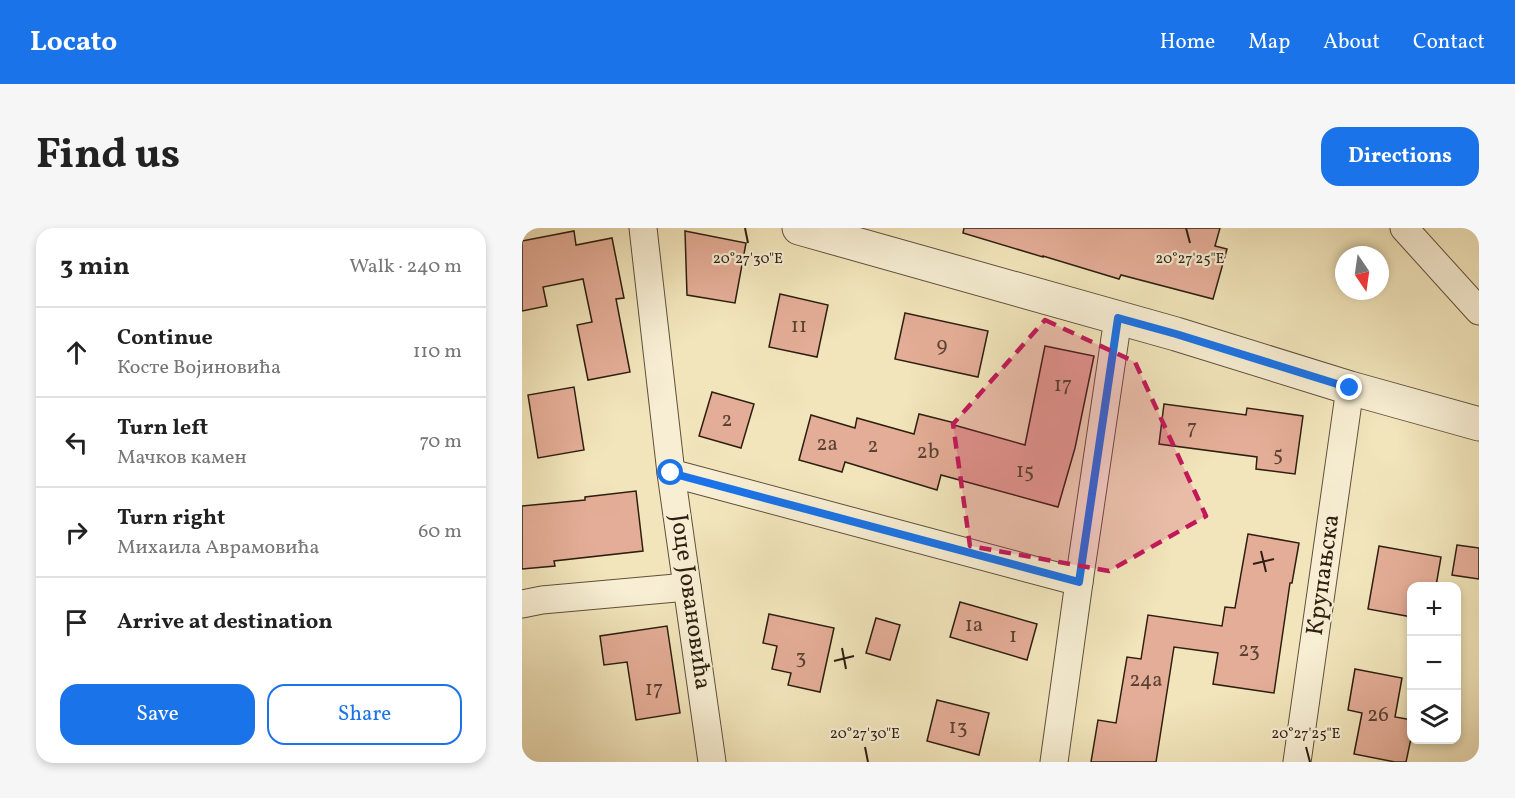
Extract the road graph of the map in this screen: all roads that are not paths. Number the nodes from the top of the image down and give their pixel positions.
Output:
1 (643, 228) edge
2 (800, 228) edge
3 (1404, 228) edge
4 (1479, 311) edge
5 (1118, 318) junction
6 (1350, 388) junction
7 (1479, 424) edge
8 (671, 473) junction
9 (1079, 582) junction
10 (687, 587) junction
11 (522, 604) edge
12 (712, 762) edge
13 (1054, 762) edge
14 (1297, 762) edge

1 - 8 street, Јоце Јовановића
2 - 5 street
3 - 4 street
5 - 6 street
5 - 9 street
6 - 7 street
6 - 14 street, Крупањска
8 - 9 street
8 - 10 street, Јоце Јовановића
9 - 13 street
10 - 11 street
10 - 12 street, Јоце Јовановића

